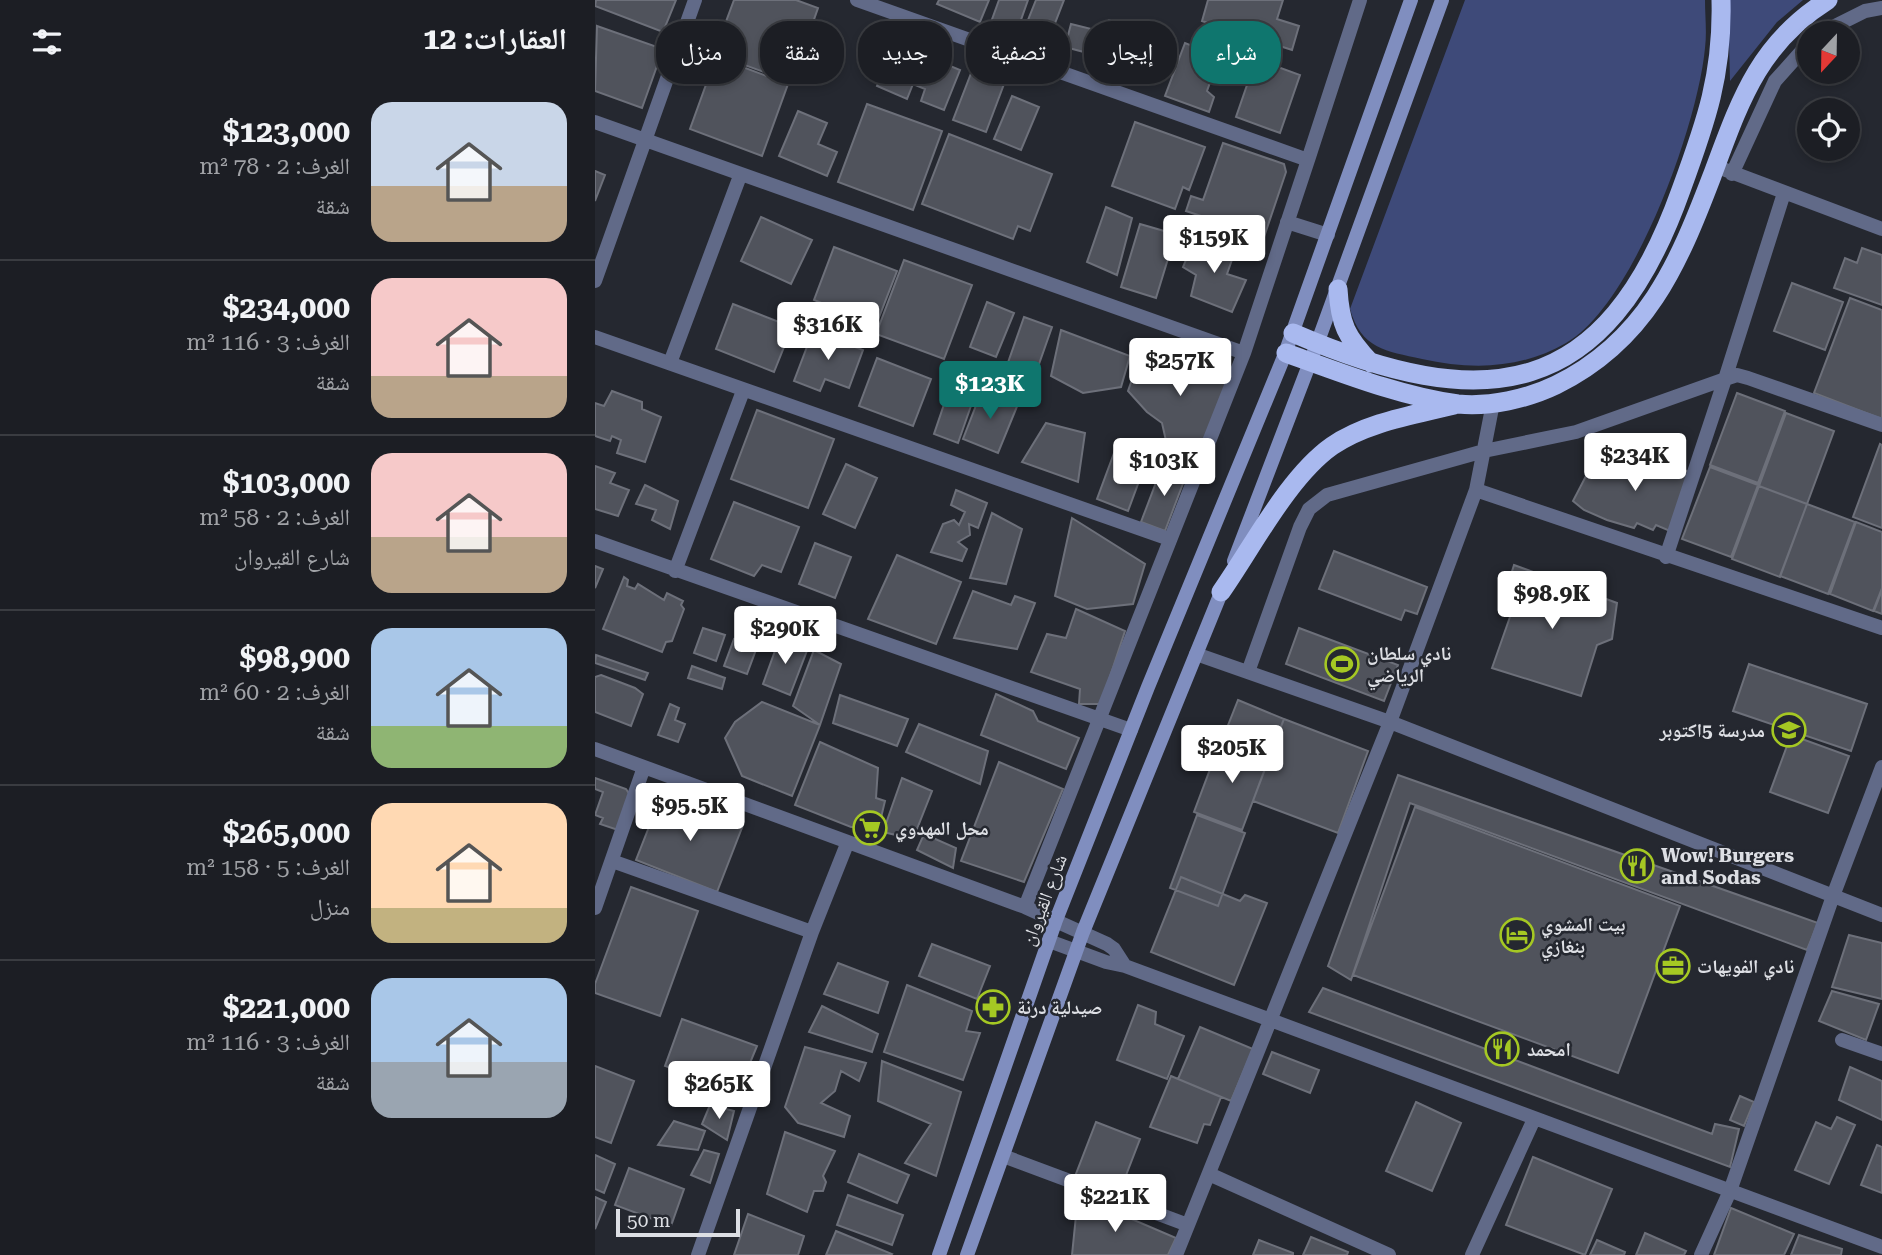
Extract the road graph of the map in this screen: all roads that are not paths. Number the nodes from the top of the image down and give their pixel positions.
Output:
1 (695, 0) edge
2 (857, 0) edge
3 (1360, 0) edge
4 (1411, 0) edge
5 (1442, 0) edge
6 (1721, 0) edge
7 (1829, 0) edge
8 (1882, 8) edge
9 (1845, 21) edge
10 (1797, 56) edge
11 (595, 122) edge
12 (646, 141) junction
13 (1308, 159) junction
14 (1724, 170) junction
15 (740, 176) junction
16 (1784, 193) junction
17 (1287, 222) junction
18 (1882, 229) edge
19 (1328, 235) junction
20 (595, 281) edge
21 (1338, 289) junction
22 (1293, 333) junction
23 (595, 337) edge
24 (1244, 353) junction
25 (1286, 353) junction
26 (1314, 353) junction
27 (670, 363) junction
28 (1372, 364) junction
29 (1725, 379) junction
30 (743, 391) junction
31 (1493, 403) junction
32 (1459, 404) junction
33 (1882, 425) edge
34 (1484, 451) junction
35 (1476, 490) junction
36 (1169, 539) junction
37 (595, 541) edge
38 (1665, 557) junction
39 (675, 571) junction
40 (1221, 592) junction
41 (1882, 628) edge
42 (1196, 654) junction
43 (1248, 672) junction
44 (1101, 719) junction
45 (1389, 722) junction
46 (1131, 730) junction
47 (595, 749) edge
48 (644, 767) junction
49 (1882, 767) edge
50 (848, 844) junction
51 (612, 861) junction
52 (1833, 896) junction
53 (1025, 907) junction
54 (595, 908) edge
55 (1882, 915) edge
56 (1056, 920) junction
57 (812, 932) junction
58 (1083, 932) junction
59 (1049, 941) junction
60 (1076, 951) junction
61 (1125, 966) junction
62 (1269, 1021) junction
63 (1842, 1040) dead end
64 (1882, 1054) edge
65 (1534, 1119) junction
66 (1003, 1156) junction
67 (1209, 1174) junction
68 (1730, 1191) junction
69 (1188, 1225) junction
70 (1882, 1247) edge
71 (698, 1255) edge
72 (939, 1255) edge
73 (967, 1255) edge
74 (1176, 1255) edge
75 (1389, 1255) edge
76 (1472, 1255) edge
77 (1701, 1255) edge

1 - 12 street
2 - 13 street
3 - 13 street
4 - 19 main road, شارع القيروان
5 - 21 main road
6 - 28 highway
7 - 14 highway
8 - 9 street
10 - 14 street
11 - 12 street
12 - 15 street
12 - 20 street
13 - 17 street
14 - 16 street
14 - 31 highway
15 - 24 street
15 - 27 street
16 - 18 street
16 - 29 street
17 - 19 street
17 - 24 street
19 - 22 main road, شارع القيروان
21 - 26 main road
21 - 28 highway
22 - 25 main road, شارع القيروان
22 - 26 highway
23 - 27 street
24 - 36 street
25 - 26 highway
25 - 46 main road, شارع القيروان
26 - 28 highway
26 - 32 highway
26 - 40 main road
27 - 30 street
29 - 33 street
29 - 34 street
29 - 38 street
30 - 36 street
30 - 39 street
31 - 32 highway
31 - 34 street
32 - 40 highway
34 - 35 street
34 - 43 street
35 - 38 street
35 - 45 street
36 - 44 street
37 - 39 street
38 - 41 street
39 - 44 street
40 - 42 main road
42 - 43 street
42 - 58 main road
43 - 45 street
44 - 46 street
44 - 53 street
45 - 52 street
45 - 62 street
46 - 56 main road, شارع القيروان
47 - 48 street
48 - 50 street
48 - 51 street
49 - 52 street
50 - 53 street
50 - 57 street
51 - 54 street
51 - 57 street
52 - 55 street
52 - 68 street
53 - 56 street
56 - 58 street
56 - 59 main road, شارع القيروان
57 - 71 street
58 - 60 main road
58 - 61 street
59 - 60 street
59 - 72 main road, شارع القيروان
60 - 61 street
60 - 66 main road
61 - 62 street
62 - 65 street
62 - 67 street
63 - 64 street
65 - 68 street
65 - 76 street
66 - 69 street
66 - 73 main road
67 - 69 street
67 - 75 street
68 - 70 street
68 - 77 street
69 - 74 street

